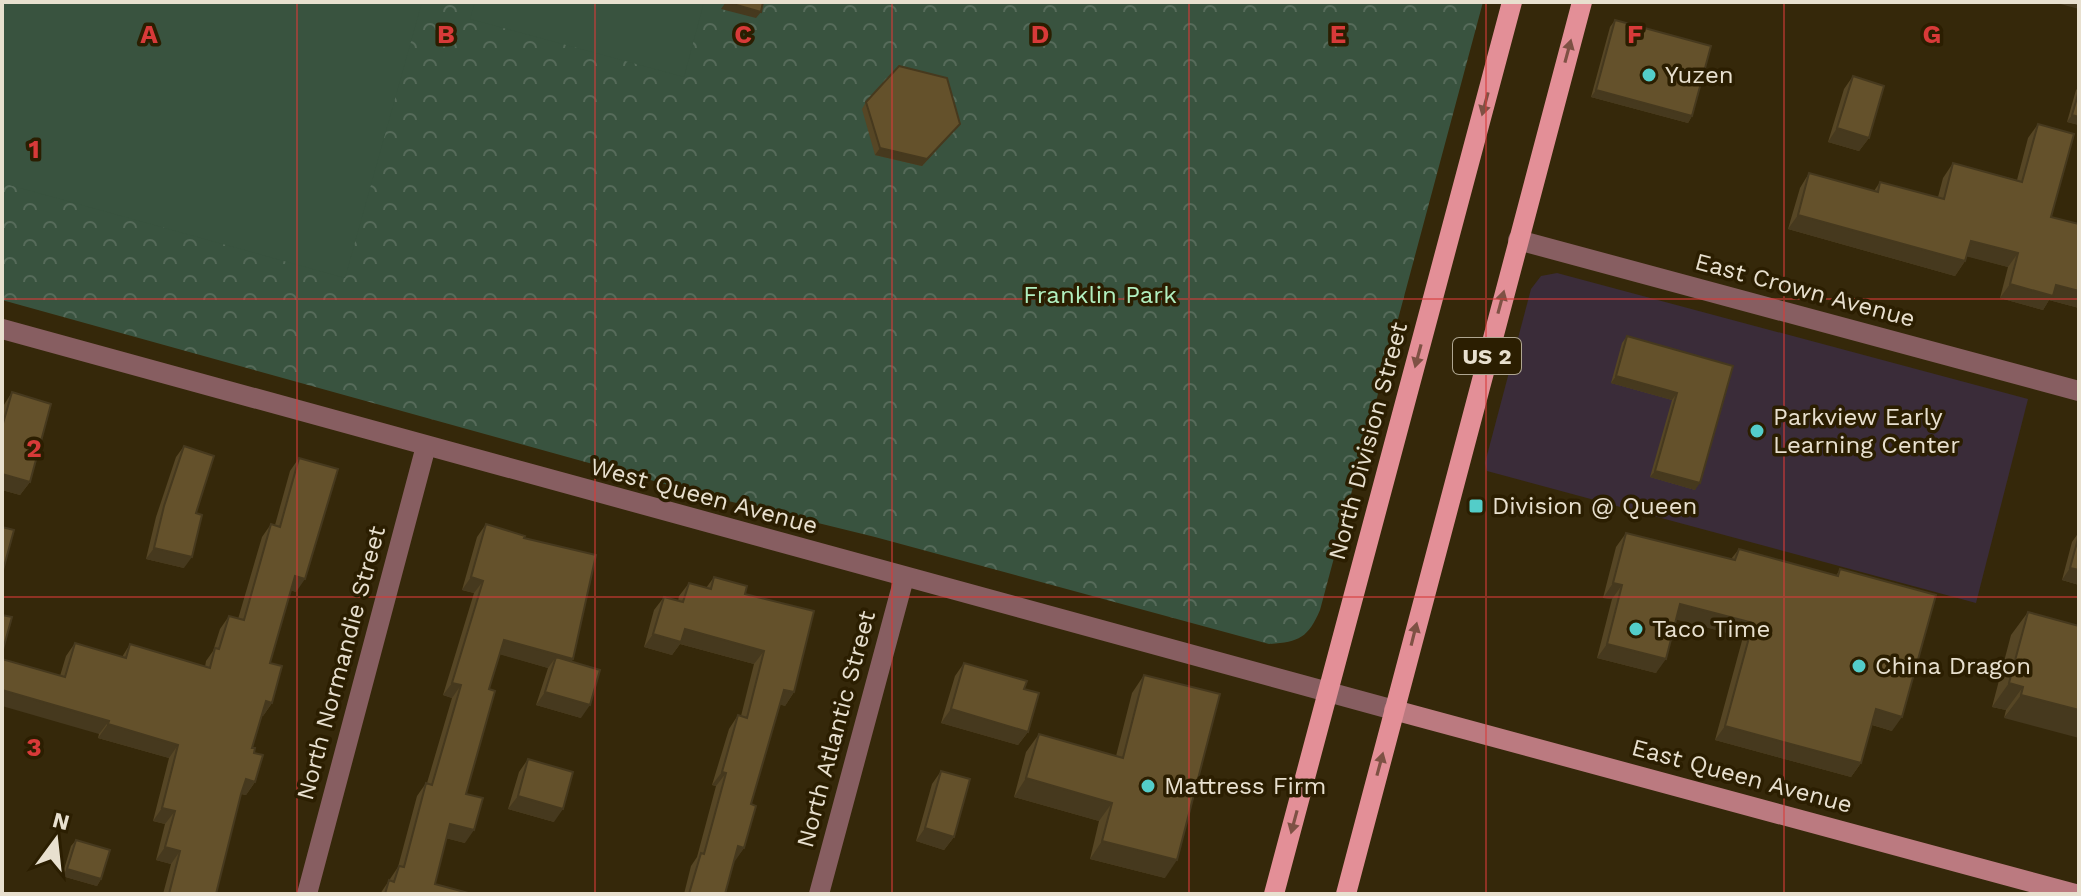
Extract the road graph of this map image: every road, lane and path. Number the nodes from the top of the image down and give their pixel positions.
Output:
1 (1512, 2) edge
2 (1582, 2) edge
3 (1518, 240) junction
4 (2, 329) edge
5 (2079, 391) edge
6 (426, 446) junction
7 (904, 578) junction
8 (1328, 692) junction
9 (1394, 710) junction
10 (307, 894) edge
11 (819, 894) edge
12 (1274, 894) edge
13 (1346, 894) edge
14 (2075, 894) edge

1 -> 8 main road, North Division Street / US 2
3 -> 2 main road, US 2
3 - 5 street, East Crown Avenue
9 -> 3 main road, US 2
4 - 6 street, West Queen Avenue
6 - 7 street, West Queen Avenue
6 - 10 street, North Normandie Street
7 - 8 street, West Queen Avenue
7 - 11 street, North Atlantic Street
8 - 9 street, West Queen Avenue
8 -> 12 main road, North Division Street / US 2
13 -> 9 main road, US 2
9 - 14 street, East Queen Avenue

